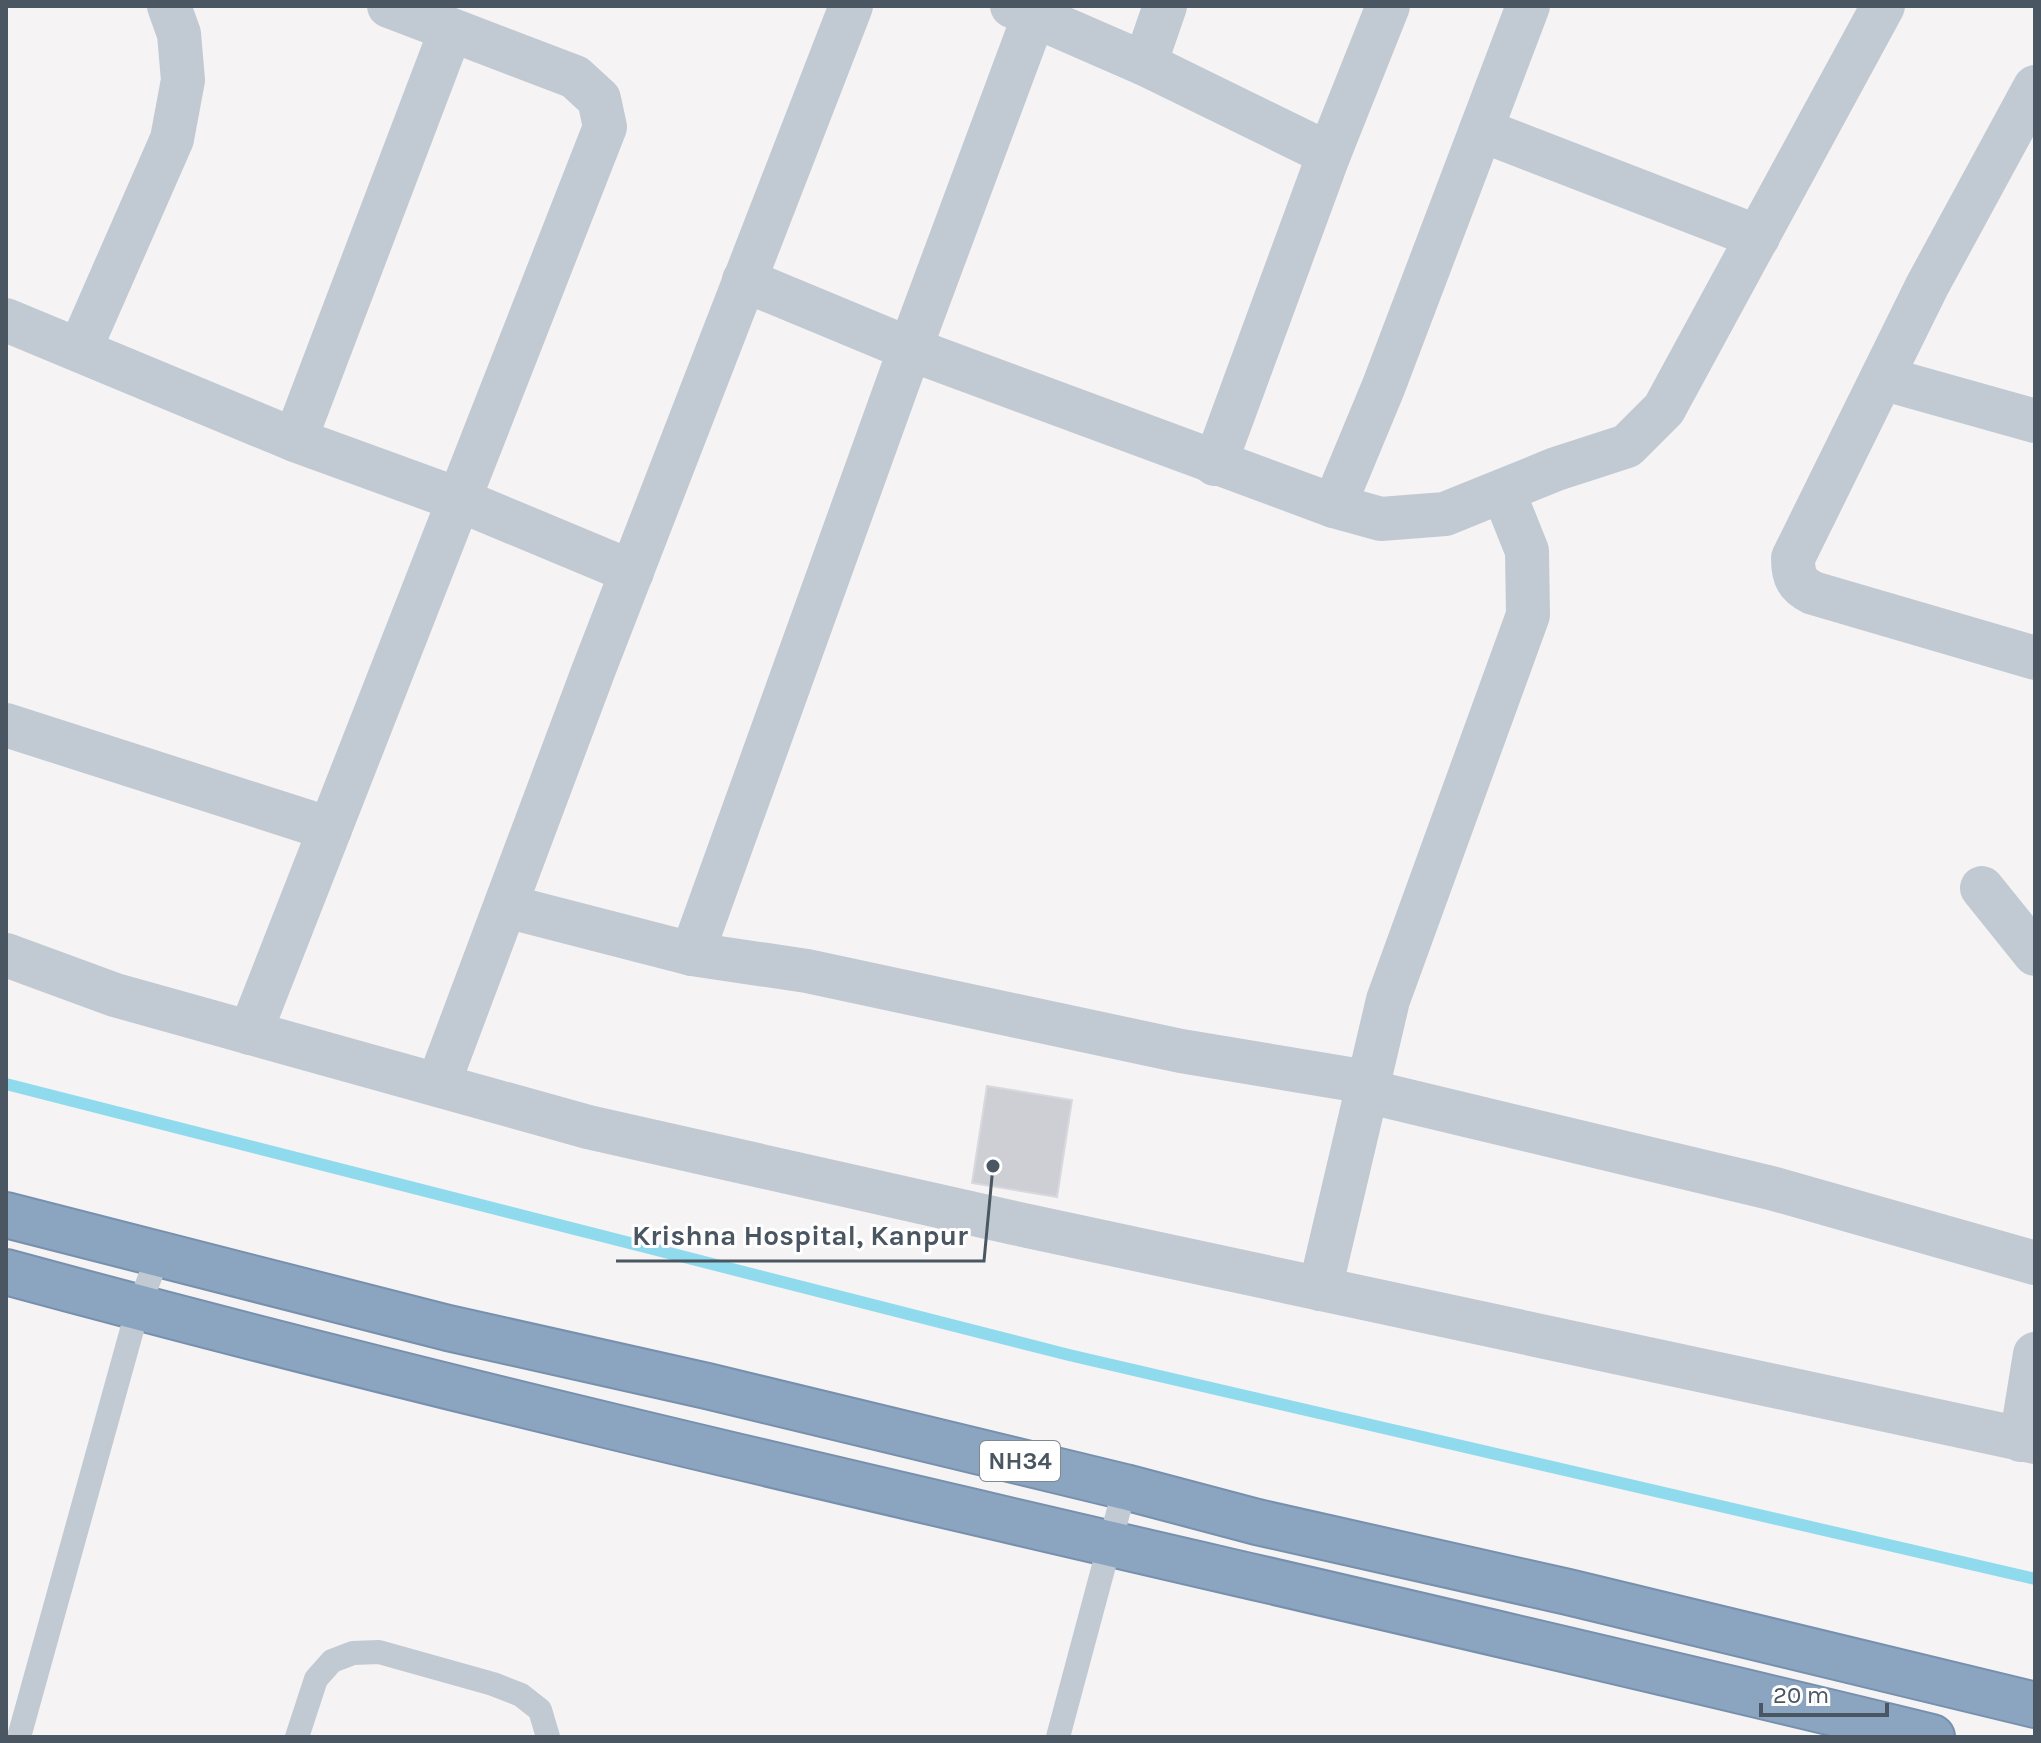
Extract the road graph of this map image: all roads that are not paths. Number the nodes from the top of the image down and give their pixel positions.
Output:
1 (169, 6) edge
2 (389, 6) edge
3 (851, 6) edge
4 (1165, 6) edge
5 (1388, 6) edge
6 (1528, 6) edge
7 (1883, 6) edge
8 (1023, 11) edge
9 (451, 30) junction
10 (1145, 64) junction
11 (2035, 87) edge
12 (1481, 130) junction
13 (1329, 154) junction
14 (1758, 237) junction
15 (744, 280) junction
16 (6, 320) edge
17 (80, 349) junction
18 (910, 349) junction
19 (1882, 378) junction
20 (2035, 421) edge
21 (295, 440) junction
22 (1215, 464) junction
23 (1503, 491) junction
24 (457, 499) junction
25 (1334, 506) junction
26 (632, 572) junction
27 (2035, 658) edge
28 (6, 725) edge
29 (330, 829) junction
30 (1982, 888) dead end
31 (506, 906) junction
32 (692, 954) junction
33 (2035, 954) edge
34 (6, 955) edge
35 (250, 1033) junction
36 (438, 1085) junction
37 (1366, 1087) junction
38 (6, 1215) edge
39 (159, 1254) junction
40 (2035, 1263) edge
41 (6, 1272) edge
42 (1320, 1289) junction
43 (138, 1308) junction
44 (2035, 1354) edge
45 (2028, 1441) edge
46 (1125, 1487) junction
47 (1110, 1545) junction
48 (2035, 1705) edge
49 (19, 1737) edge
50 (297, 1737) edge
51 (548, 1737) edge
52 (1058, 1737) edge
53 (1932, 1737) edge

1 - 17 street
2 - 9 street
3 - 15 street
4 - 10 street
5 - 13 street
6 - 12 street
7 - 14 street
8 - 10 street
8 - 18 street
9 - 21 street
9 - 24 street
10 - 13 street
11 - 19 street
12 - 14 street
12 - 25 street
13 - 22 street
14 - 23 street
15 - 18 street
15 - 26 street
16 - 17 street
17 - 21 street
18 - 22 street
18 - 32 street
19 - 20 street
19 - 27 street
21 - 24 street
22 - 25 street
23 - 25 street
23 - 37 street
24 - 26 street
24 - 29 street
26 - 31 street
28 - 29 street
29 - 35 street
30 - 33 street
31 - 32 street
31 - 36 street
32 - 37 street
34 - 35 street
35 - 36 street
36 - 42 street
37 - 40 street
37 - 42 street
38 - 39 highway, NH34
39 - 43 lane
39 - 46 highway, NH34
41 - 43 highway, NH34
42 - 45 street
43 - 47 highway, NH34
43 - 49 lane
44 - 45 street
46 - 47 lane
46 - 48 highway, NH34
47 - 52 lane
47 - 53 highway, NH34
50 - 51 lane

